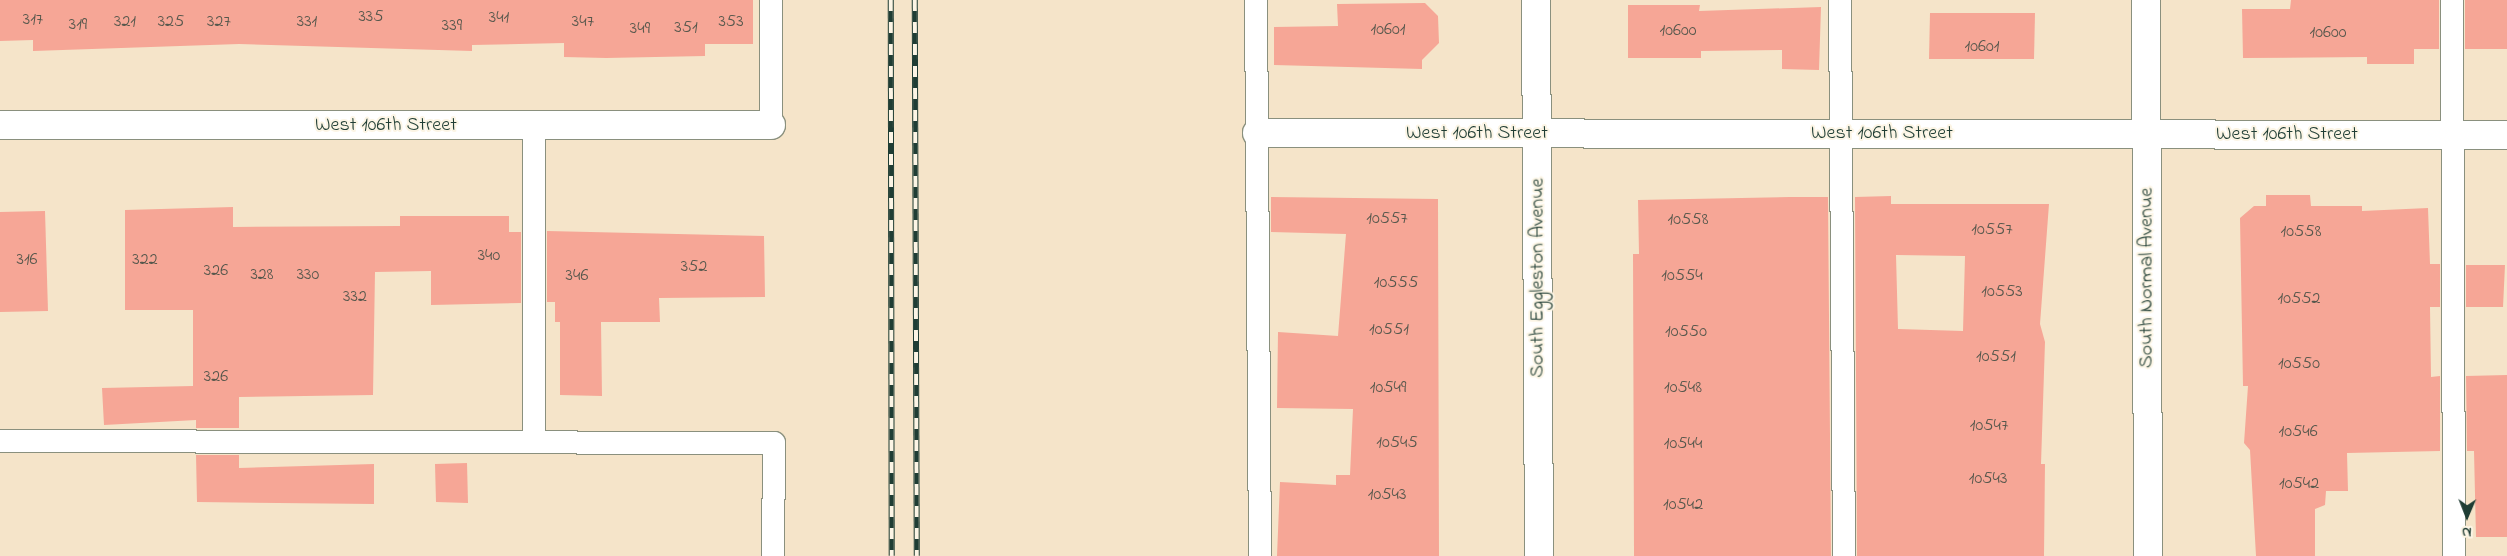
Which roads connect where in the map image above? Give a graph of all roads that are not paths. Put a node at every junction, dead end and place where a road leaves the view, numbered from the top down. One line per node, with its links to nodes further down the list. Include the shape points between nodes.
1 (771, 0): 9 (lane)
2 (1256, 0): 10 (lane)
3 (1536, 0): 11 (street, South Eggleston Avenue)
4 (1840, 0): 12 (lane)
5 (2146, 0): 13 (street, South Normal Avenue)
6 (2452, 0): 14 (lane)
7 (0, 125): 8 (street, West 106th Street)
8 (534, 125): 9 (street, West 106th Street); 17 (lane)
9 (772, 125)
10 (1257, 133): 11 (street, West 106th Street); 19 (lane)
11 (1537, 133): 12 (street, West 106th Street); 20 (street, South Eggleston Avenue)
12 (1840, 133): 13 (street, West 106th Street); 21 (lane)
13 (2146, 134): 14 (street, West 106th Street); 22 (street, South Normal Avenue)
14 (2452, 135): 15 (street, West 106th Street); 23 (lane)
15 (2507, 135)
16 (0, 441): 17 (lane)
17 (534, 442): 18 (lane, via 774,443)
18 (773, 556)
19 (1260, 556)
20 (1539, 556)
21 (1844, 556)
22 (2148, 556)
23 (2454, 556)

